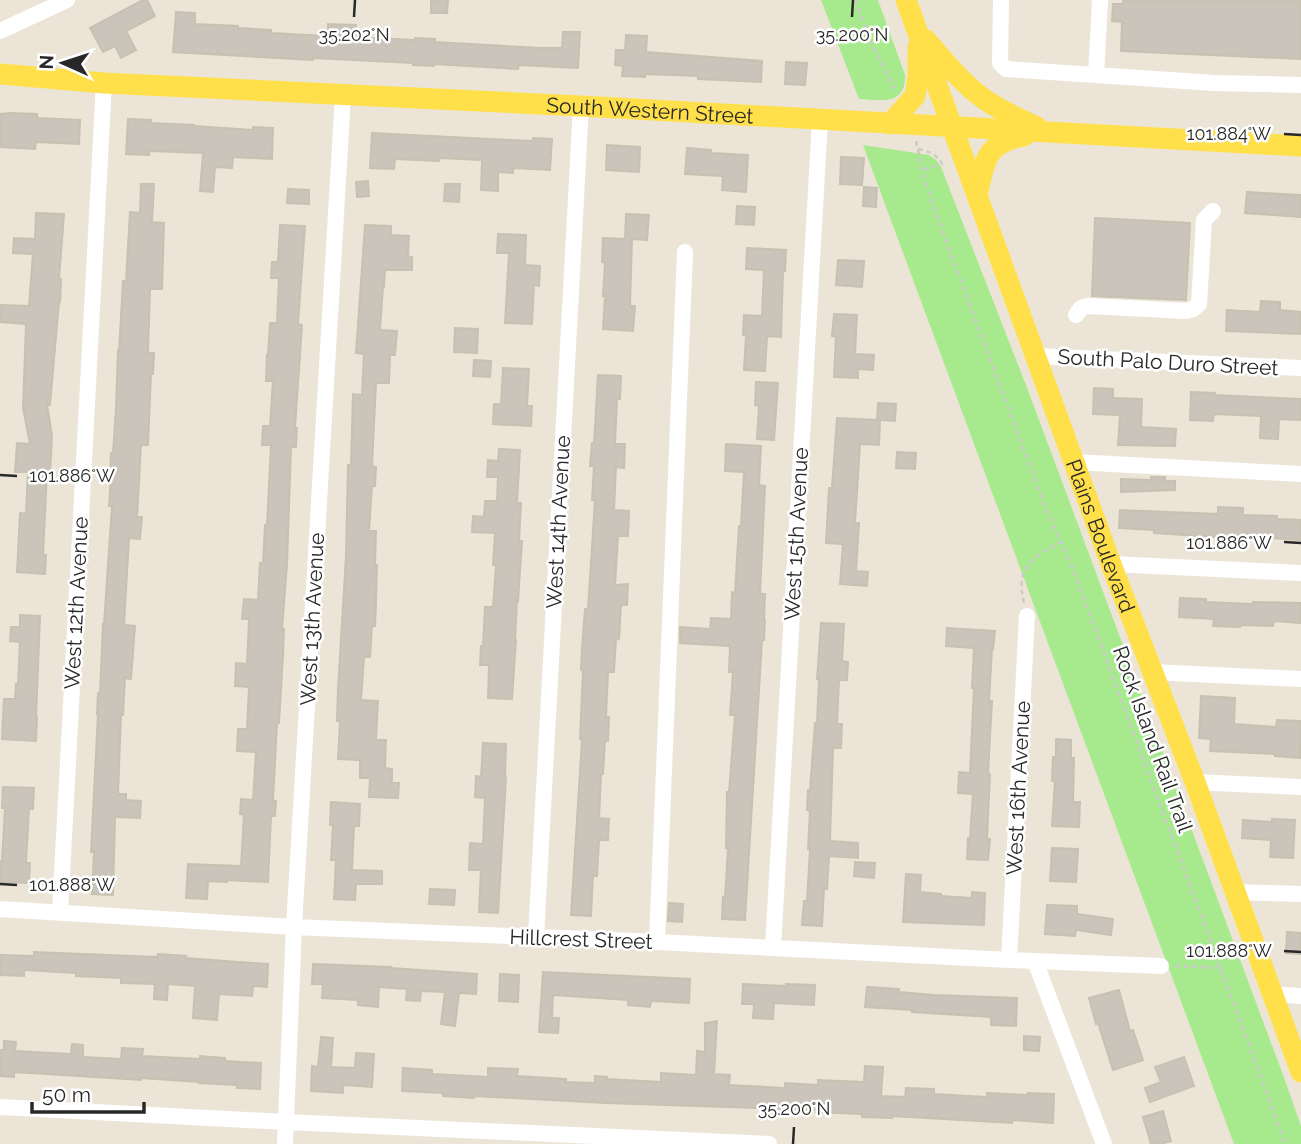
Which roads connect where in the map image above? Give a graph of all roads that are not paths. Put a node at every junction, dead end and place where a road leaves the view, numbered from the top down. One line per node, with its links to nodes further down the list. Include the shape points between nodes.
1 (67, 0): 5 (street)
2 (906, 0): 6 (main road, Plains Boulevard)
3 (1001, 0): 8 (street, via 1000,63 1006,69)
4 (1100, 0): 8 (street)
5 (0, 31)
6 (918, 31): 14 (main road, via 915,96); 15 (main road, Plains Boulevard); 16 (main road, via 982,98)
7 (2, 69): 9 (main road, South Western Street)
8 (1096, 75): 10 (street)
9 (104, 83): 11 (main road, South Western Street); 36 (street, West 12th Avenue)
10 (1301, 85)
11 (343, 94): 12 (main road, South Western Street); 37 (street, West 13th Avenue)
12 (581, 106): 13 (main road, South Western Street); 38 (street, West 14th Avenue)
13 (820, 120): 14 (main road, South Western Street); 40 (street, West 15th Avenue)
14 (890, 124): 15 (main road, South Western Street)
15 (952, 128): 16 (main road, South Western Street); 18 (main road, Plains Boulevard)
16 (1049, 132): 17 (main road, South Western Street); 18 (main road, via 999,145 987,156)
17 (1301, 146)
18 (977, 195): 22 (main road, Plains Boulevard)
19 (1213, 211): 21 (street, via 1204,220 1199,304 1193,309 1088,306)
20 (685, 252): 39 (street)
21 (1076, 315)
22 (1035, 356): 23 (street, South Palo Duro Street); 24 (main road, Plains Boulevard)
23 (1301, 368)
24 (1074, 462): 25 (street); 26 (main road, Plains Boulevard)
25 (1301, 474)
26 (1111, 565): 27 (street); 29 (main road, Plains Boulevard)
27 (1301, 573)
28 (1027, 616): 41 (street, West 16th Avenue)
29 (1152, 672): 30 (street); 31 (main road, Plains Boulevard)
30 (1301, 679)
31 (1195, 782): 32 (street); 33 (main road, Plains Boulevard)
32 (1301, 787)
33 (1234, 892): 34 (street); 44 (main road, Plains Boulevard)
34 (1301, 894)
35 (0, 909): 36 (street, Hillcrest Street)
36 (60, 912): 37 (street, Hillcrest Street)
37 (294, 927): 38 (street, Hillcrest Street); 48 (street, West 13th Avenue)
38 (536, 937): 39 (street, Hillcrest Street)
39 (657, 942): 40 (street, Hillcrest Street)
40 (773, 948): 41 (street, Hillcrest Street)
41 (1009, 960): 42 (street, Hillcrest Street)
42 (1035, 961): 43 (street, Hillcrest Street); 51 (street)
43 (1161, 965)
44 (1272, 994): 45 (street); 46 (main road, Plains Boulevard)
45 (1301, 996)
46 (1301, 1072)
47 (0, 1107): 48 (street)
48 (286, 1122): 49 (street, West 13th Avenue); 50 (street)
49 (285, 1144)
50 (769, 1144)
51 (1104, 1144)

